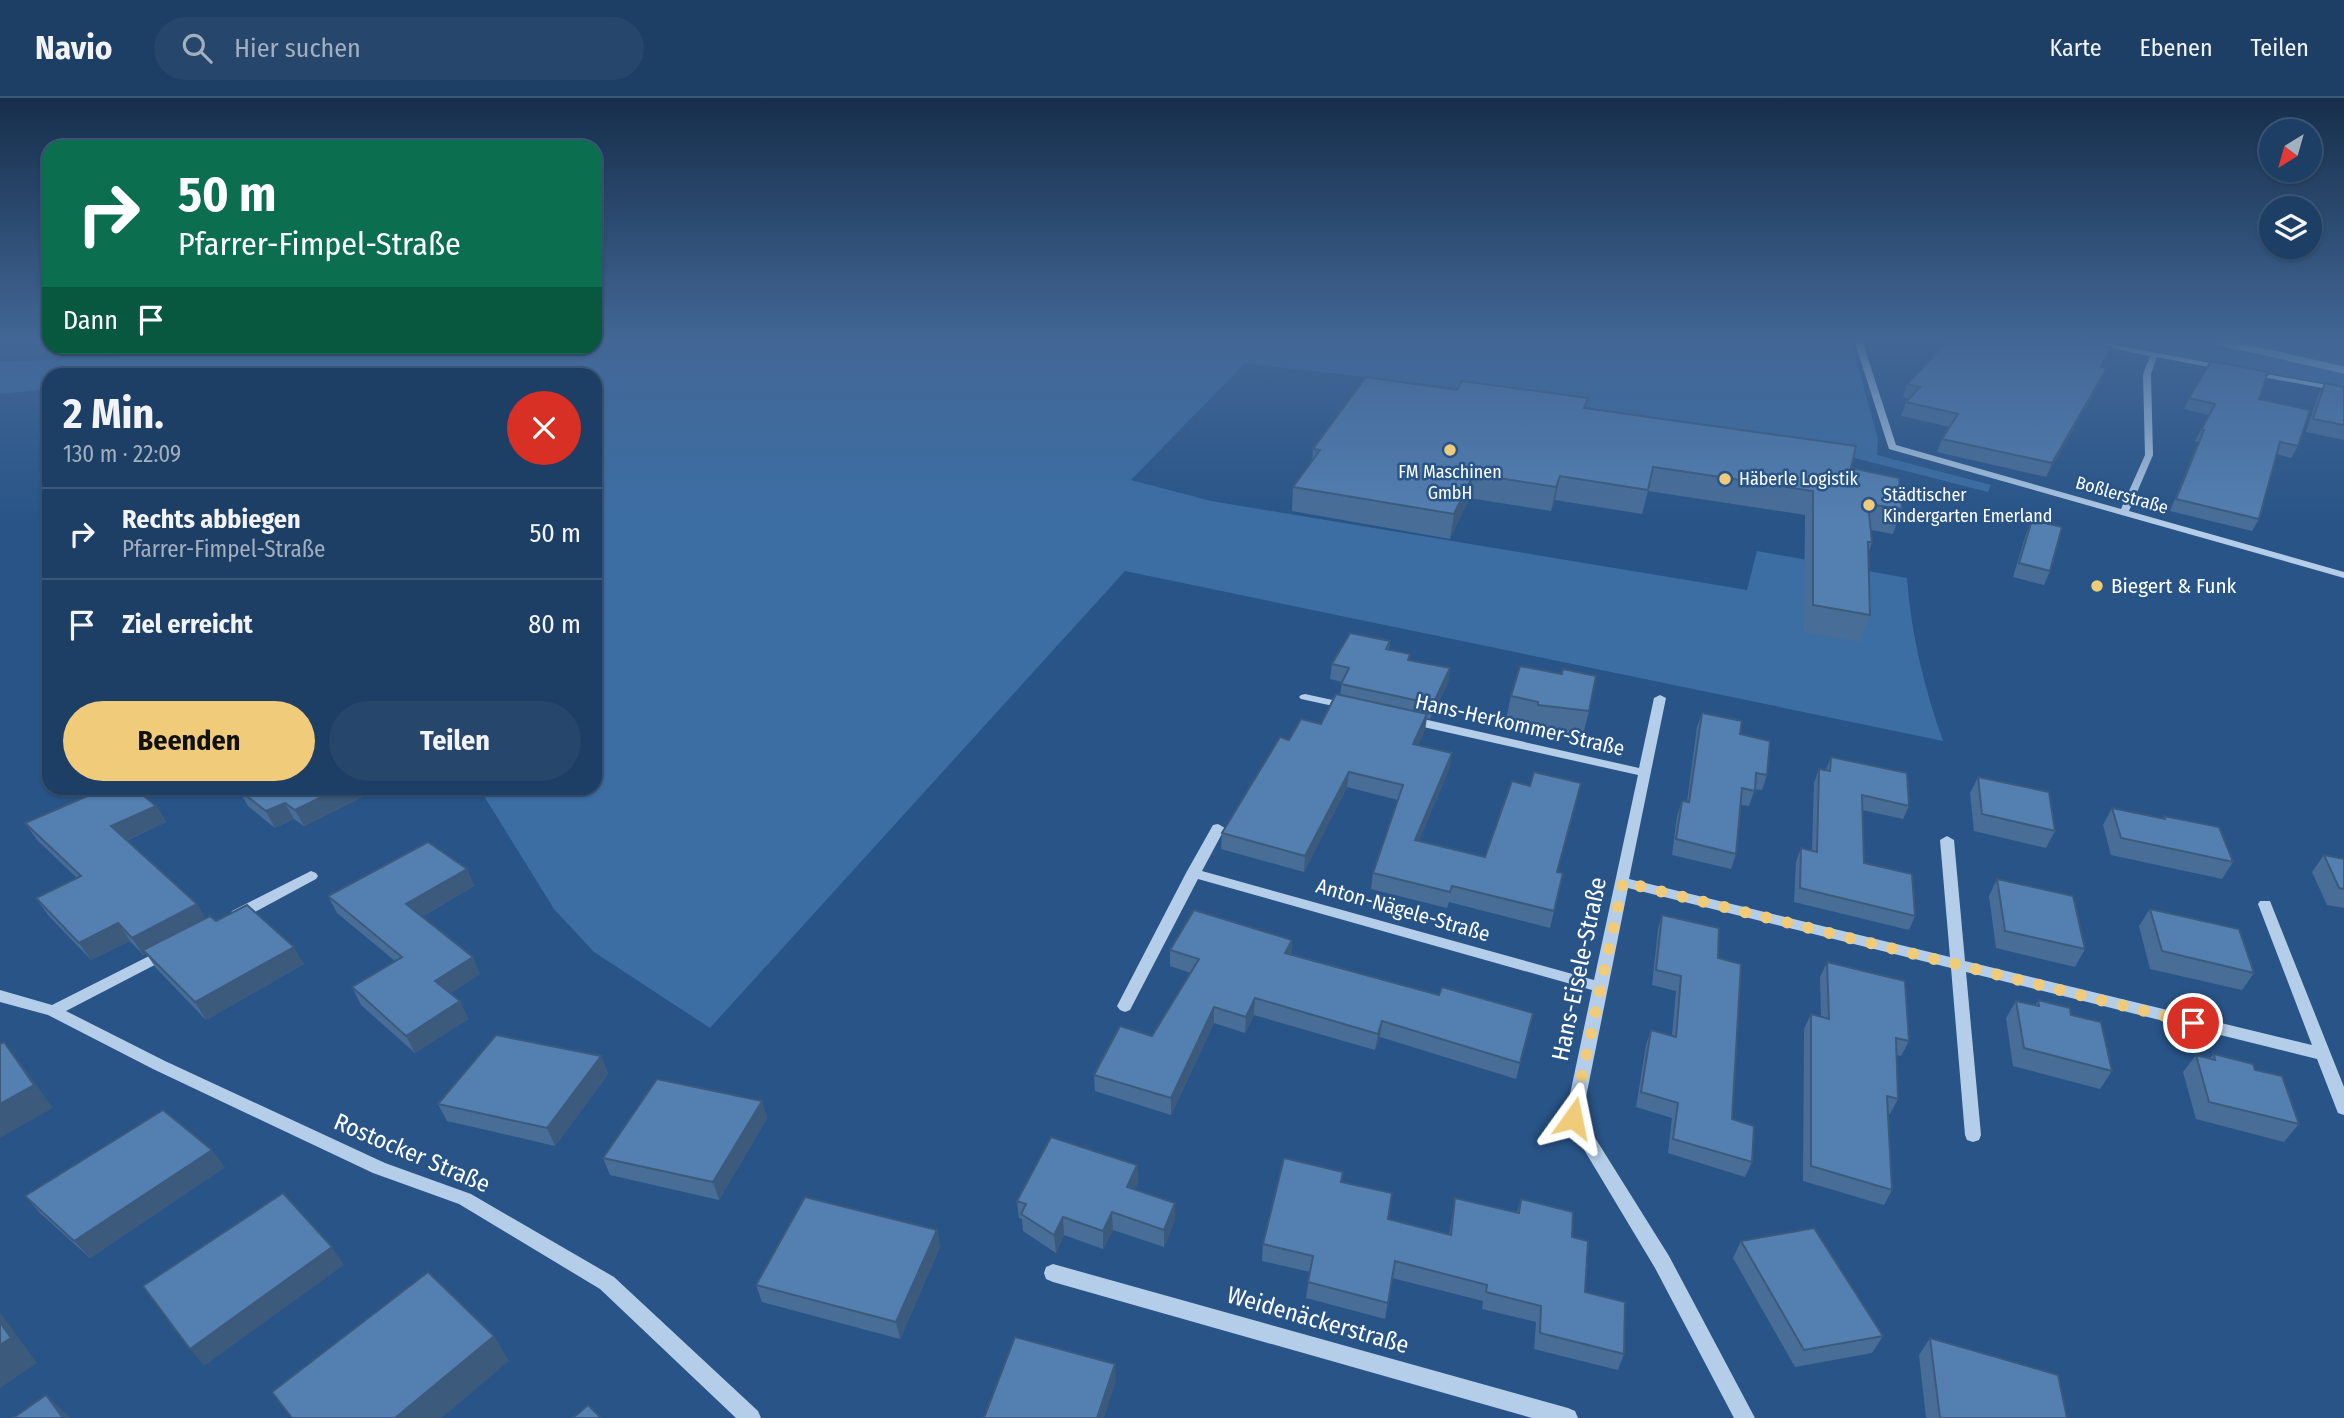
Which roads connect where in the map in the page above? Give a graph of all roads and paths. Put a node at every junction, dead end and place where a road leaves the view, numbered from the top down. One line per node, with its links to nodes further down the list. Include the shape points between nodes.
1 (1878, 402): 3 (street, Boßlerstraße, via 1892,447)
2 (2148, 402): 3 (street, via 2149,455)
3 (2124, 512): 4 (street, Boßlerstraße)
4 (2344, 575)
5 (1305, 697): 7 (street)
6 (1660, 698): 9 (street, Hans-Eisele-Straße)
7 (1359, 709)
8 (1400, 718): 9 (street, Hans-Herkommer-Straße)
9 (1645, 773): 14 (street, Hans-Eisele-Straße)
10 (1218, 828): 12 (street)
11 (1947, 840): 18 (street)
12 (1193, 873): 19 (street, Anton-Nägele-Straße); 21 (street)
13 (311, 876): 16 (street)
14 (1623, 882): 18 (street); 19 (street, Hans-Eisele-Straße)
15 (2265, 904): 23 (street)
16 (225, 921)
17 (176, 947): 22 (street)
18 (1959, 966): 23 (street); 25 (street)
19 (1600, 988): 29 (street, Hans-Eisele-Straße, via 1573,1118 1662,1262)
20 (0, 996): 22 (street, Rostocker Straße)
21 (1125, 1006)
22 (53, 1011): 27 (street, Rostocker Straße, via 380,1168 465,1199 607,1283)
23 (2323, 1054): 24 (street)
24 (2344, 1108)
25 (1973, 1135)
26 (1053, 1273): 28 (street, Weidenäckerstraße)
27 (751, 1418)
28 (1568, 1418)
29 (1745, 1418)

